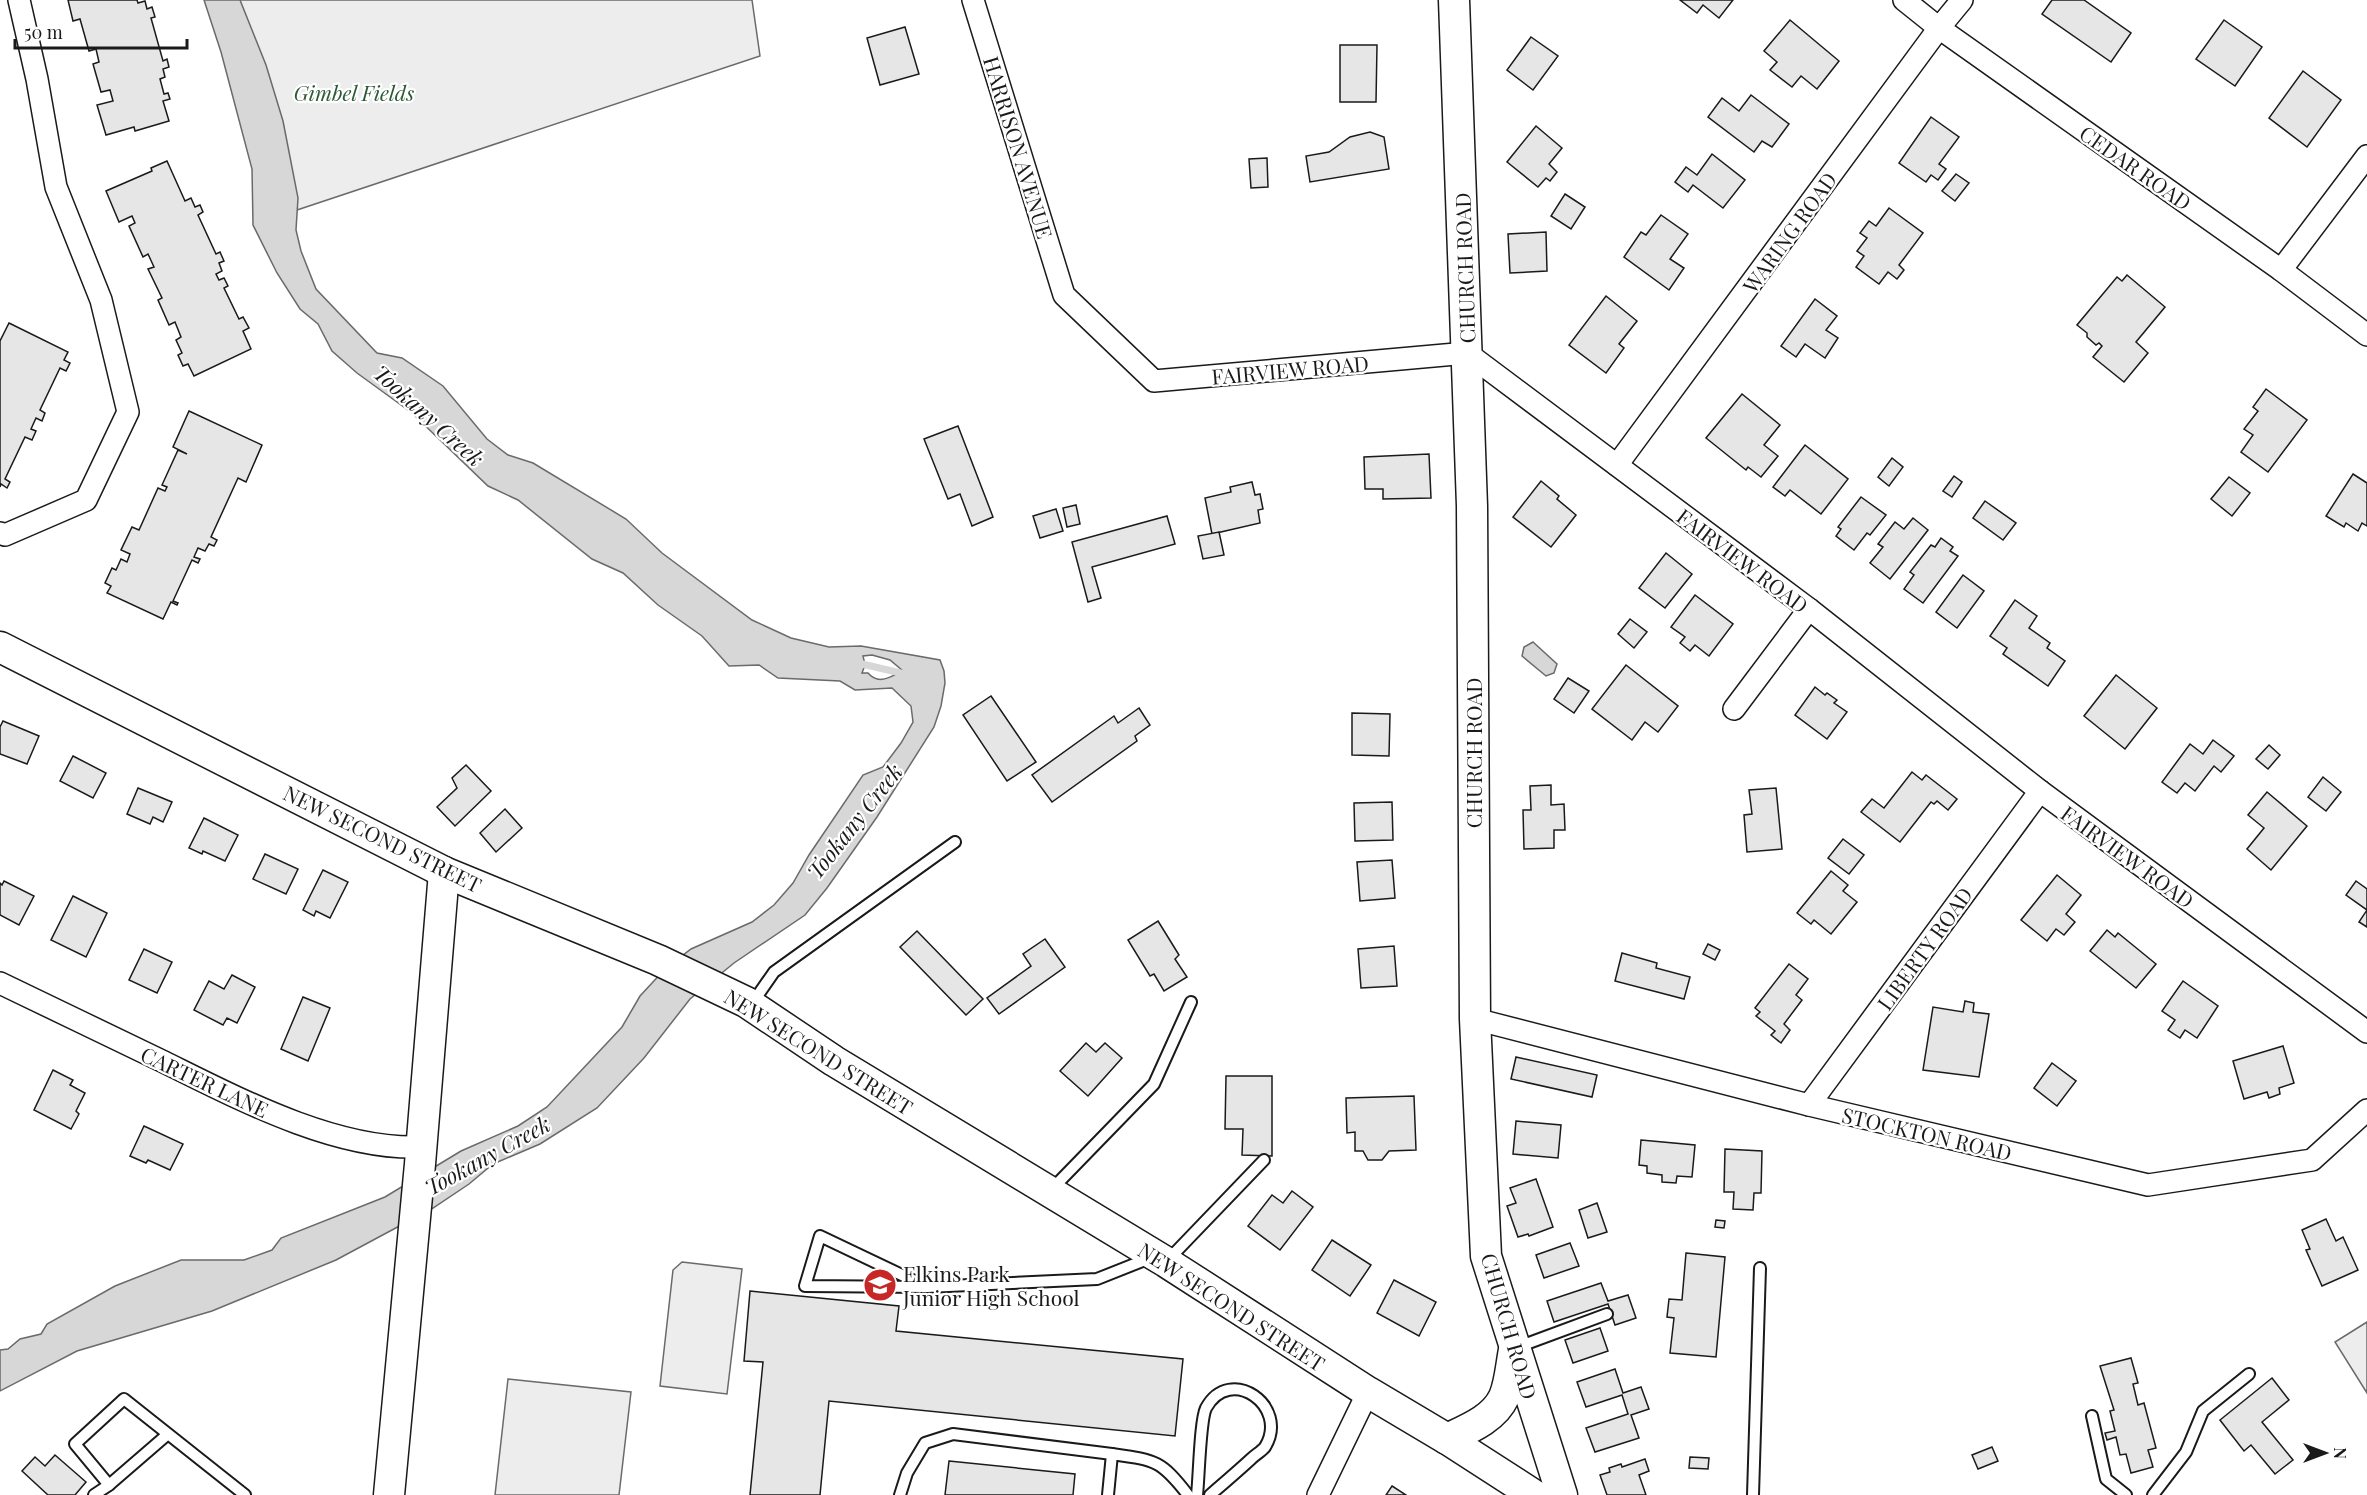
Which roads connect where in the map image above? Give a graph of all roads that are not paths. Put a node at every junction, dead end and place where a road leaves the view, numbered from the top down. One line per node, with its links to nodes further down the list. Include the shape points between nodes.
1 (19, 0): 13 (street, via 56,188 101,300 128,412 86,500 5,535)
2 (973, 0): 9 (street, HARRISON AVENUE)
3 (1454, 0): 11 (street, CHURCH ROAD)
4 (1904, 0): 6 (street, CEDAR ROAD)
5 (1962, 0): 6 (street, WARING ROAD)
6 (1939, 28): 8 (street, CEDAR ROAD); 12 (street, WARING ROAD)
7 (2367, 156): 8 (street)
8 (2281, 270): 10 (street, CEDAR ROAD)
9 (1064, 295): 11 (street, FAIRVIEW ROAD, via 1154,381)
10 (2367, 335)
11 (1467, 354): 12 (street, FAIRVIEW ROAD); 23 (street, CHURCH ROAD, via 1472,506)
12 (1617, 465): 14 (street, FAIRVIEW ROAD)
13 (0, 533)
14 (1809, 609): 16 (street); 17 (street, FAIRVIEW ROAD)
15 (0, 647): 19 (street, NEW SECOND STREET)
16 (1734, 709)
17 (2040, 791): 24 (street, FAIRVIEW ROAD); 25 (street, LIBERTY ROAD)
18 (955, 842): 22 (lane, via 774,972)
19 (444, 872): 22 (street, NEW SECOND STREET, via 658,960); 27 (street)
20 (0, 983): 27 (street, CARTER LANE, via 284,1118)
21 (1191, 1002): 29 (lane, via 1154,1084)
22 (748, 1004): 29 (street, NEW SECOND STREET)
23 (1475, 1018): 25 (street, STOCKTON ROAD); 34 (street, CHURCH ROAD, via 1486,1256)
24 (2367, 1032)
25 (1809, 1105): 26 (street, STOCKTON ROAD, via 2148,1185 2312,1160)
26 (2367, 1110)
27 (420, 1156): 44 (street)
28 (1264, 1160): 30 (lane)
29 (1050, 1192): 30 (street, NEW SECOND STREET)
30 (1161, 1259): 32 (lane, via 1097,1279); 36 (street, NEW SECOND STREET)
31 (1760, 1268): 53 (lane)
32 (927, 1287): 32 (lane, via 820,1236 805,1286 860,1286)
33 (1607, 1314): 34 (lane)
34 (1515, 1348): 39 (street, via 1504,1396 1494,1412); 52 (street, CHURCH ROAD)
35 (2249, 1374): 55 (lane, via 2203,1411 2186,1452)
36 (1368, 1392): 39 (street, NEW SECOND STREET); 50 (street)
37 (2092, 1416): 54 (lane, via 2106,1479)
38 (168, 1434): 41 (lane); 41 (lane, via 124,1399 75,1444); 43 (lane)
39 (1448, 1440): 51 (street, NEW SECOND STREET)
40 (1112, 1454): 45 (lane, via 953,1434 925,1443 907,1473); 46 (lane); 47 (lane, via 1146,1458 1168,1470)
41 (109, 1485): 42 (lane)
42 (94, 1495)
43 (245, 1495)
44 (388, 1495)
45 (900, 1495)
46 (1108, 1495)
47 (1188, 1495)
48 (1197, 1495): 49 (lane, via 1204,1411 1213,1397 1245,1390 1260,1398 1269,1414 1265,1447)
49 (1210, 1495)
50 (1318, 1495)
51 (1534, 1495)
52 (1562, 1495)
53 (1753, 1495)
54 (2126, 1495)
55 (2153, 1495)

